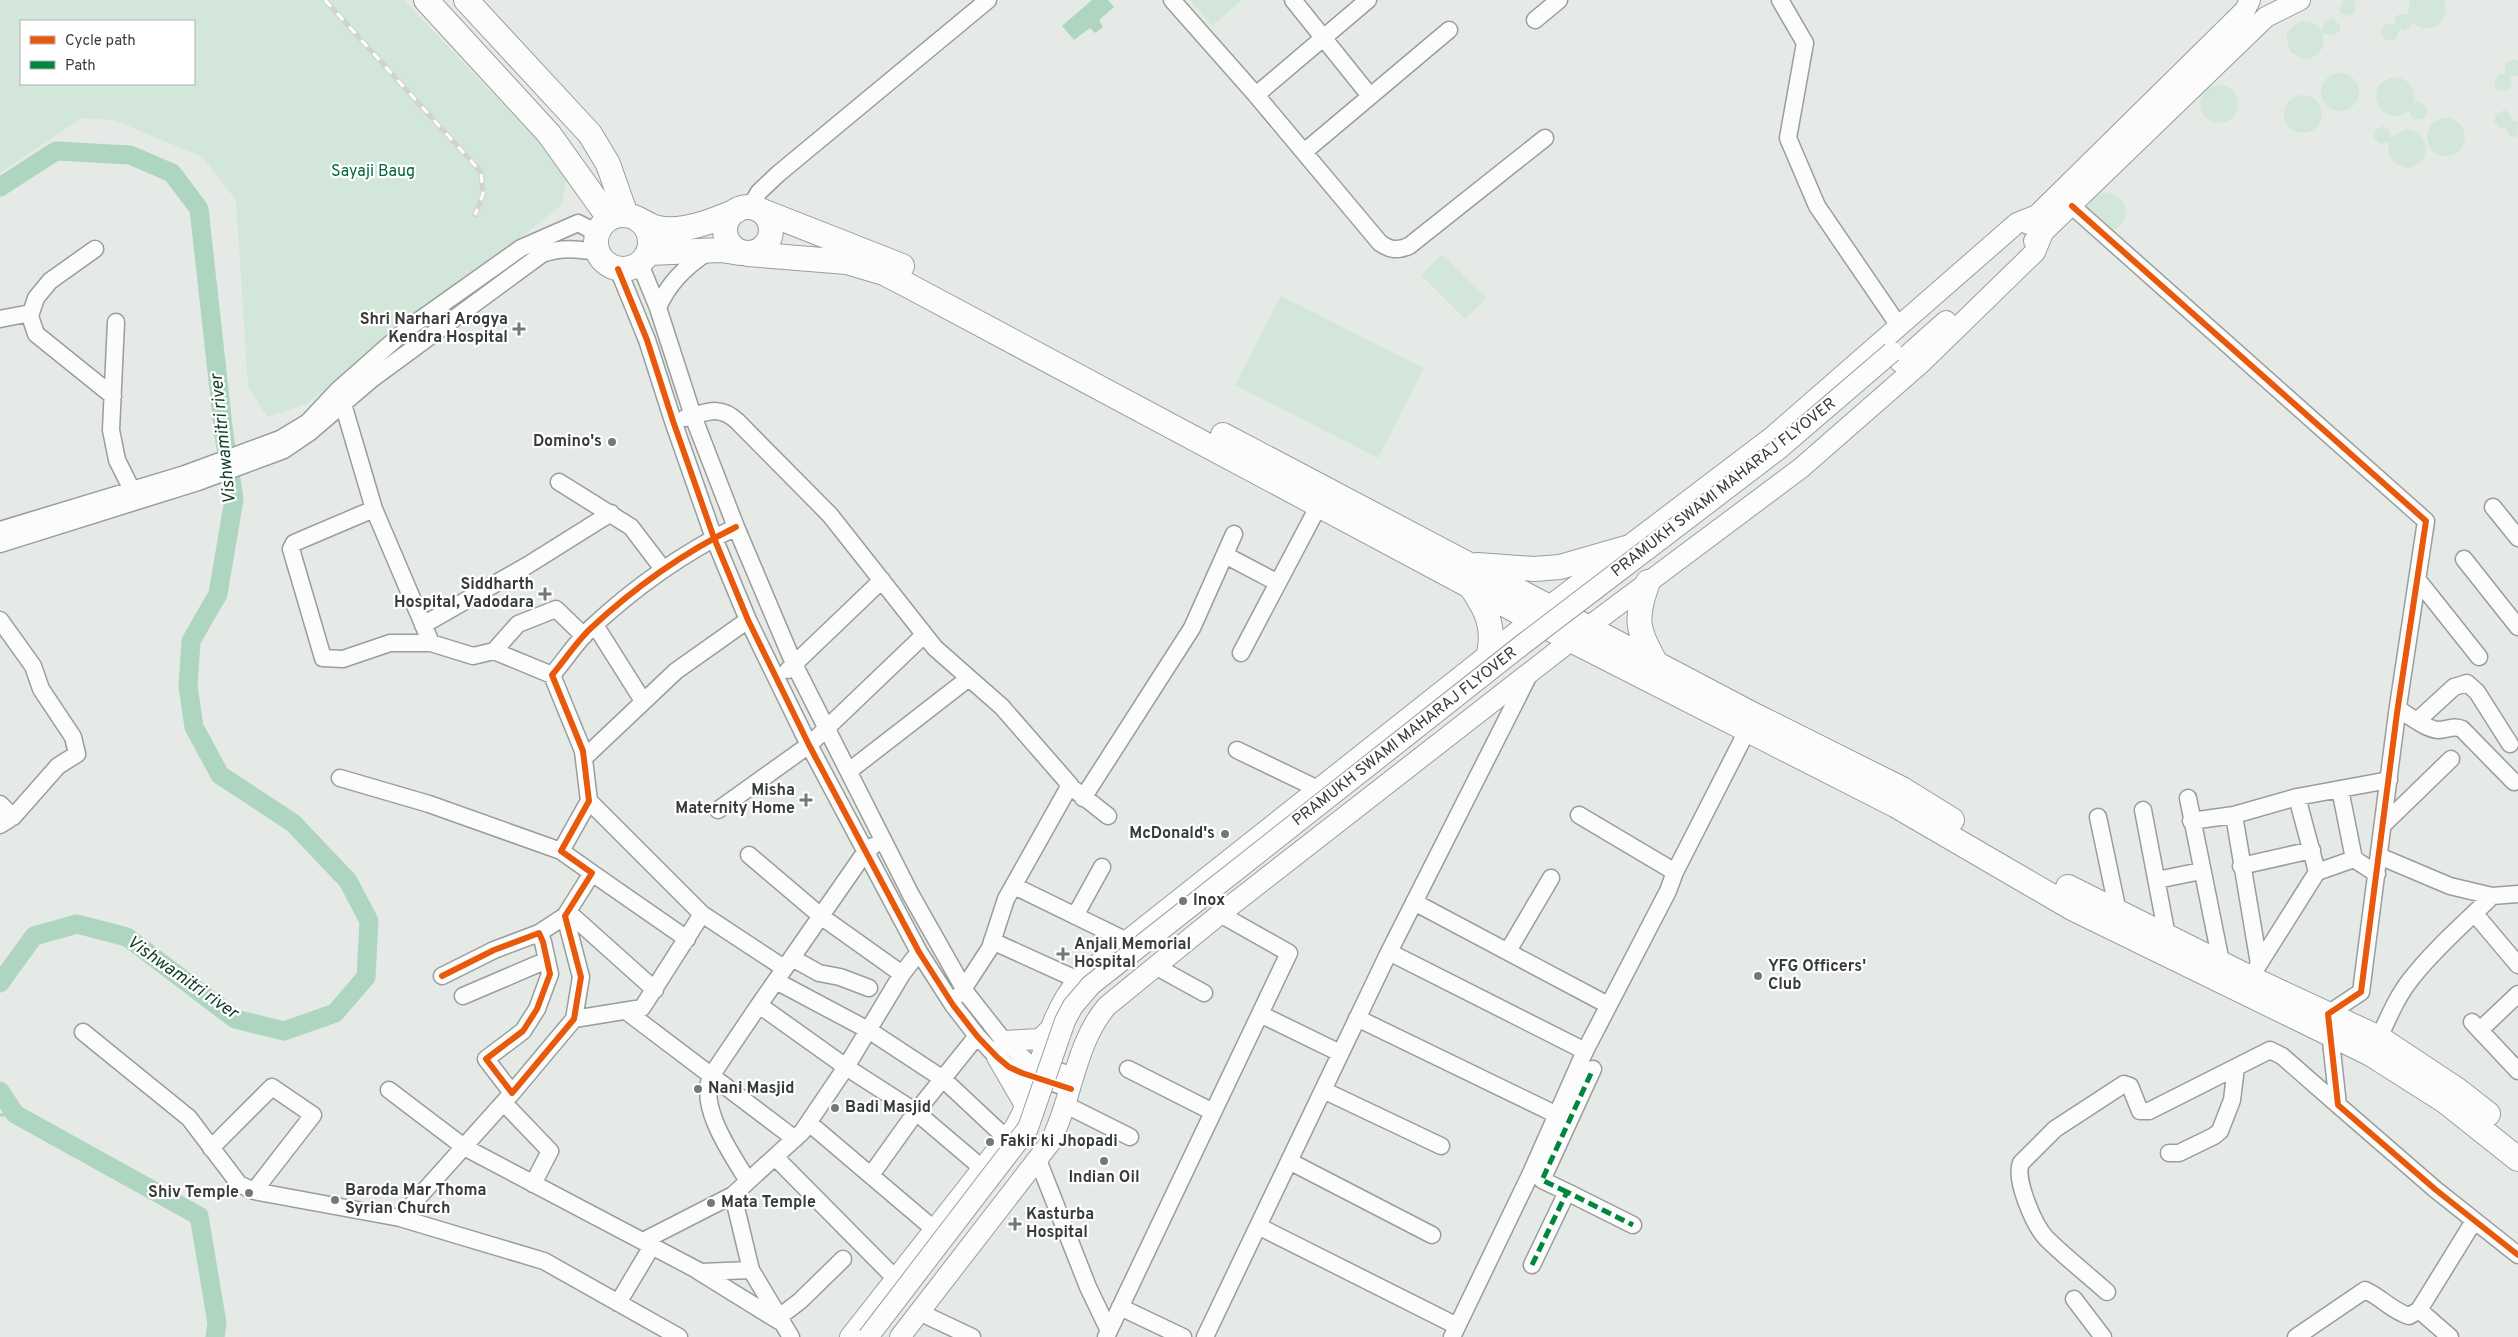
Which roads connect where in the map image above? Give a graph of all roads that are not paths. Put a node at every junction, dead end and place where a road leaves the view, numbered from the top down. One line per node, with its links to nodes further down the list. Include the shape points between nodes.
1 (426, 0): 22 (highway, via 549,134)
2 (466, 0): 22 (highway, via 590,134 608,164)
3 (988, 0): 20 (street, via 778,174)
4 (1172, 0): 15 (street)
5 (1293, 0): 14 (street)
6 (1368, 0): 14 (street)
7 (1559, 0): 12 (street)
8 (1780, 0): 32 (street, via 1805,43 1788,138 1817,206)
9 (2282, 0): 11 (main road)
10 (2300, 0): 11 (main road)
11 (2254, 7): 19 (main road, via 2192,86); 21 (main road)
12 (1535, 20)
13 (1449, 30): 16 (street)
14 (1323, 38): 15 (street); 16 (street)
15 (1256, 95): 18 (street)
16 (1370, 96): 18 (street)
17 (1545, 138): 18 (street, via 1409,246 1395,250 1380,243)
18 (1304, 152)
19 (2072, 206): 21 (main road); 56 (street, via 2426,521)
20 (747, 209): 22 (highway, via 674,229); 25 (highway, via 726,222 725,236 733,249); 25 (highway, via 768,219 770,234 763,248); 55 (highway, via 890,259)
21 (2040, 224): 26 (main road, PRAMUKH SWAMI MAHARAJ FLYOVER); 32 (main road, via 2017,223); 58 (main road, via 2035,252 1912,371 1801,468)
22 (613, 227): 27 (highway, via 602,260); 27 (highway, via 647,228 650,245); 34 (street, via 572,248 558,248 542,254 372,378); 37 (street, via 578,223 521,248 408,329)
23 (95, 249): 29 (street, via 50,281 36,298)
24 (708, 252): 25 (highway); 27 (highway); 28 (street, via 680,273)
25 (744, 253): 41 (highway, via 847,262 884,273)
26 (2009, 253): 238 (main road, PRAMUKH SWAMI MAHARAJ FLYOVER, bridge, via 1779,449 1514,651 1091,985 1065,1021 1028,1128); 239 (main road, PRAMUKH SWAMI MAHARAJ FLYOVER, via 1787,460 1528,656 1100,994 1078,1025 1041,1132)
27 (635, 262): 28 (street); 36 (street, via 648,340)
28 (658, 308): 35 (street)
29 (31, 313): 30 (street); 33 (street, via 36,334)
30 (0, 319)
31 (116, 322): 33 (street)
32 (1899, 326): 51 (main road, via 1772,436)
33 (113, 396): 40 (street, via 113,447)
34 (343, 404): 37 (street, via 309,433); 43 (street)
35 (694, 416): 36 (street); 45 (street); 57 (street, via 718,410 729,414 830,515)
36 (673, 421): 48 (street)
37 (282, 444): 38 (street)
38 (192, 478): 40 (street); 50 (street)
39 (559, 482): 44 (street)
40 (132, 490): 46 (street)
41 (1320, 505): 55 (highway); 59 (street)
42 (2493, 507): 49 (street)
43 (374, 509): 63 (street); 68 (street, via 294,543 291,549 314,623 320,655 343,659 390,643)
44 (611, 513): 54 (street, via 631,527); 63 (street)
45 (736, 527): 48 (street); 73 (street)
46 (0, 530)
47 (1234, 534): 52 (street)
48 (714, 538): 54 (street); 62 (street)
49 (2518, 538)
50 (0, 544)
51 (1626, 548): 55 (highway, via 1560,567); 60 (main road)
52 (1225, 555): 59 (street); 97 (street, via 1192,628)
53 (2464, 559): 64 (street)
54 (663, 569): 65 (street)
55 (1469, 576): 60 (highway); 71 (highway, via 1490,619)
56 (2417, 579): 72 (street); 80 (street)
57 (882, 580): 66 (street); 73 (street)
58 (1648, 582): 67 (main road); 74 (highway, via 1638,620 1642,639)
59 (1278, 583): 70 (street)
60 (1540, 613): 67 (highway); 71 (main road)
61 (0, 620): 107 (street, via 32,666 41,689 73,737 76,754 58,766)
62 (748, 620): 78 (street); 79 (street, via 676,671)
63 (423, 625): 68 (street)
64 (2518, 627)
65 (590, 630): 69 (street, via 556,608 518,624); 76 (street); 79 (street)
66 (924, 634): 77 (street); 83 (street)
67 (1579, 634): 74 (highway); 75 (main road); 82 (highway)
68 (431, 644): 69 (street, via 473,656)
69 (494, 651): 76 (street)
70 (1241, 653)
71 (1489, 654): 94 (main road)
72 (2479, 657)
73 (794, 664): 78 (street); 83 (street)
74 (1657, 664): 82 (highway)
75 (1531, 671): 129 (street); 133 (main road)
76 (552, 675): 87 (street)
77 (969, 678): 89 (street); 93 (street, via 1002,707)
78 (778, 680): 85 (street)
79 (643, 701): 87 (street)
80 (2398, 709): 81 (street); 91 (street)
81 (2418, 720): 84 (street, via 2454,687 2467,683 2477,692); 92 (street, via 2438,730 2462,728)
82 (1751, 723): 121 (street); 130 (highway, via 1902,789 2005,852); 141 (highway, via 2072,908)
83 (826, 729): 85 (street); 89 (street)
84 (2510, 744)
85 (809, 745): 101 (street); 113 (street)
86 (1237, 750): 94 (street)
87 (584, 758): 99 (street)
88 (2451, 759): 109 (street)
89 (849, 771): 110 (street)
90 (340, 778): 112 (street, via 429,804)
91 (2389, 780): 95 (street); 109 (street)
92 (2514, 782)
93 (1070, 785): 97 (street); 126 (street)
94 (1318, 789): 140 (main road)
95 (2340, 789): 96 (street); 116 (street)
96 (2297, 797): 104 (street); 111 (street)
97 (1083, 798): 105 (street)
98 (2188, 798): 108 (street)
99 (589, 801): 112 (street); 132 (street)
100 (0, 804): 107 (street)
101 (718, 810)
102 (2143, 810): 125 (street)
103 (1579, 815): 121 (street)
104 (2234, 815): 108 (street); 117 (street)
105 (1108, 816)
106 (2098, 817): 130 (street)
107 (7, 821)
108 (2191, 821): 119 (street)
109 (2383, 825): 115 (street)
110 (883, 839): 113 (street); 155 (street)
111 (2312, 850): 117 (street); 122 (street)
112 (561, 851): 120 (street)
113 (866, 851): 136 (street); 143 (street)
114 (749, 855): 136 (street)
115 (2379, 856): 123 (street); 128 (street, via 2450,886)
116 (2354, 859): 122 (street); 123 (street)
117 (2241, 866): 150 (street)
118 (1102, 867): 135 (street)
119 (2201, 871): 125 (street); 146 (street)
120 (592, 872): 131 (street); 138 (street)
121 (1675, 872): 161 (street)
122 (2317, 872): 150 (street)
123 (2377, 874): 167 (street, via 2361,992)
124 (1551, 878): 142 (street)
125 (2157, 880): 141 (street)
126 (1014, 886): 135 (street); 139 (street, via 1006,899)
127 (2518, 894): 128 (street)
128 (2492, 896): 134 (street)
129 (1414, 902): 142 (street); 144 (street)
130 (2118, 912): 141 (highway)
131 (566, 914): 137 (street); 156 (street); 166 (street, via 581,977)
132 (702, 914): 138 (street); 149 (street)
133 (1220, 914): 148 (main road); 164 (street, via 1289,953)
134 (2475, 914): 147 (street); 172 (street, via 2410,980)
135 (1075, 916): 140 (street)
136 (822, 917): 149 (street); 151 (street)
137 (539, 933): 145 (street); 152 (street, via 494,950)
138 (687, 939): 156 (street)
139 (992, 941): 153 (street); 155 (street)
140 (1127, 941): 153 (main road)
141 (2163, 944): 146 (highway); 167 (highway)
142 (1508, 951): 161 (street)
143 (919, 952): 151 (street); 162 (street)
144 (1389, 952): 165 (street); 174 (street)
145 (547, 960): 159 (street); 187 (street, via 550,974 523,1031 486,1059)
146 (2221, 962): 150 (highway)
147 (2518, 965)
148 (1155, 966): 157 (street); 185 (main road, via 1097,1018)
149 (784, 969): 154 (street, via 840,977); 160 (street); 169 (street)
150 (2254, 971): 167 (highway)
151 (902, 974): 169 (street)
152 (442, 976)
153 (1078, 980): 168 (main road, via 1057,1010)
154 (870, 988)
155 (964, 988): 162 (street); 173 (street)
156 (655, 990): 163 (street, via 642,1008)
157 (1204, 993)
158 (2518, 994): 180 (street, via 2476,1026)
159 (463, 996)
160 (759, 1005): 176 (street); 182 (street)
161 (1608, 1005): 174 (street)
162 (953, 1006): 171 (street)
163 (626, 1011): 166 (street); 182 (street)
164 (1260, 1014): 175 (street); 191 (street)
165 (1357, 1018): 175 (street); 192 (street)
166 (574, 1019): 187 (street)
167 (2328, 1024): 172 (highway); 188 (street)
168 (1052, 1028): 173 (main road, via 1040,1039); 181 (main road)
169 (870, 1031): 176 (street); 183 (street)
170 (83, 1032): 200 (street, via 190,1118)
171 (977, 1036): 173 (street); 183 (street)
172 (2375, 1046): 196 (highway, via 2456,1089); 203 (highway)
173 (1000, 1049): 181 (street, via 1009,1067); 189 (main road)
174 (1584, 1051): 192 (street)
175 (1340, 1054): 186 (street)
176 (846, 1067): 190 (street); 193 (street)
177 (2236, 1067): 188 (street, via 2264,1052 2276,1052); 201 (street, via 2232,1100 2220,1131 2179,1153); 226 (street, via 2144,1112 2138,1107 2130,1086 2124,1084 2055,1129 2021,1163 2019,1183 2043,1234)
178 (1128, 1069): 191 (street)
179 (1593, 1069): 211 (street, via 1542,1180)
180 (2518, 1071)
181 (1038, 1072): 185 (street); 189 (main road)
182 (712, 1076): 197 (street); 208 (street, via 707,1086 717,1131)
183 (943, 1079): 190 (street); 195 (street)
184 (389, 1090): 199 (street)
185 (1071, 1090): 194 (street); 204 (main road, via 1050,1143)
186 (1323, 1090): 198 (street); 205 (street)
187 (508, 1098): 199 (street); 209 (street, via 550,1151)
188 (2338, 1105): 214 (street)
189 (1026, 1107): 195 (main road)
190 (916, 1112): 206 (street); 207 (street)
191 (1213, 1112): 229 (street)
192 (1555, 1114): 233 (street, via 1531,1173)
193 (809, 1123): 197 (street); 207 (street)
194 (1130, 1137)
195 (1006, 1138): 206 (main road)
196 (2518, 1138)
197 (795, 1139): 202 (street)
198 (1442, 1146)
199 (464, 1147): 209 (street); 213 (street)
200 (211, 1148): 210 (street, via 239,1184); 210 (street, via 272,1087 313,1115)
201 (2169, 1154)
202 (775, 1157): 208 (street); 225 (street)
203 (2518, 1159)
204 (1038, 1160): 231 (main road); 234 (street)
205 (1289, 1162): 215 (street); 218 (street)
206 (982, 1168): 217 (main road)
207 (871, 1175): 217 (street)
208 (748, 1182): 212 (street)
209 (533, 1184): 219 (street)
210 (254, 1192): 213 (street)
211 (1567, 1192): 216 (street); 222 (street)
212 (732, 1195): 219 (street); 224 (street)
213 (400, 1218): 228 (street, via 544,1261)
214 (2474, 1221): 220 (street); 230 (street)
215 (1258, 1226): 233 (street); 235 (street)
216 (1633, 1226)
217 (936, 1230): 225 (main road)
218 (1432, 1235)
219 (648, 1243): 223 (street); 228 (street)
220 (2518, 1255)
221 (843, 1259): 232 (street, via 800,1301)
222 (1532, 1265)
223 (697, 1270): 224 (street); 232 (street)
224 (751, 1270): 232 (street)
225 (896, 1279): 237 (main road)
226 (2107, 1292)
227 (2074, 1299): 243 (street)
228 (618, 1303): 236 (street)
229 (1120, 1308): 234 (street); 242 (street)
230 (2419, 1310): 244 (street, via 2408,1316 2402,1314 2365,1290); 245 (street)
231 (920, 1312): 240 (main road); 241 (street)
232 (785, 1326)
233 (1454, 1332)
234 (1107, 1334)
235 (1211, 1335)
236 (679, 1337)
237 (850, 1337)
238 (868, 1337)
239 (882, 1337)
240 (900, 1337)
241 (972, 1337)
242 (1183, 1337)
243 (2103, 1337)
244 (2296, 1337)
245 (2450, 1337)

